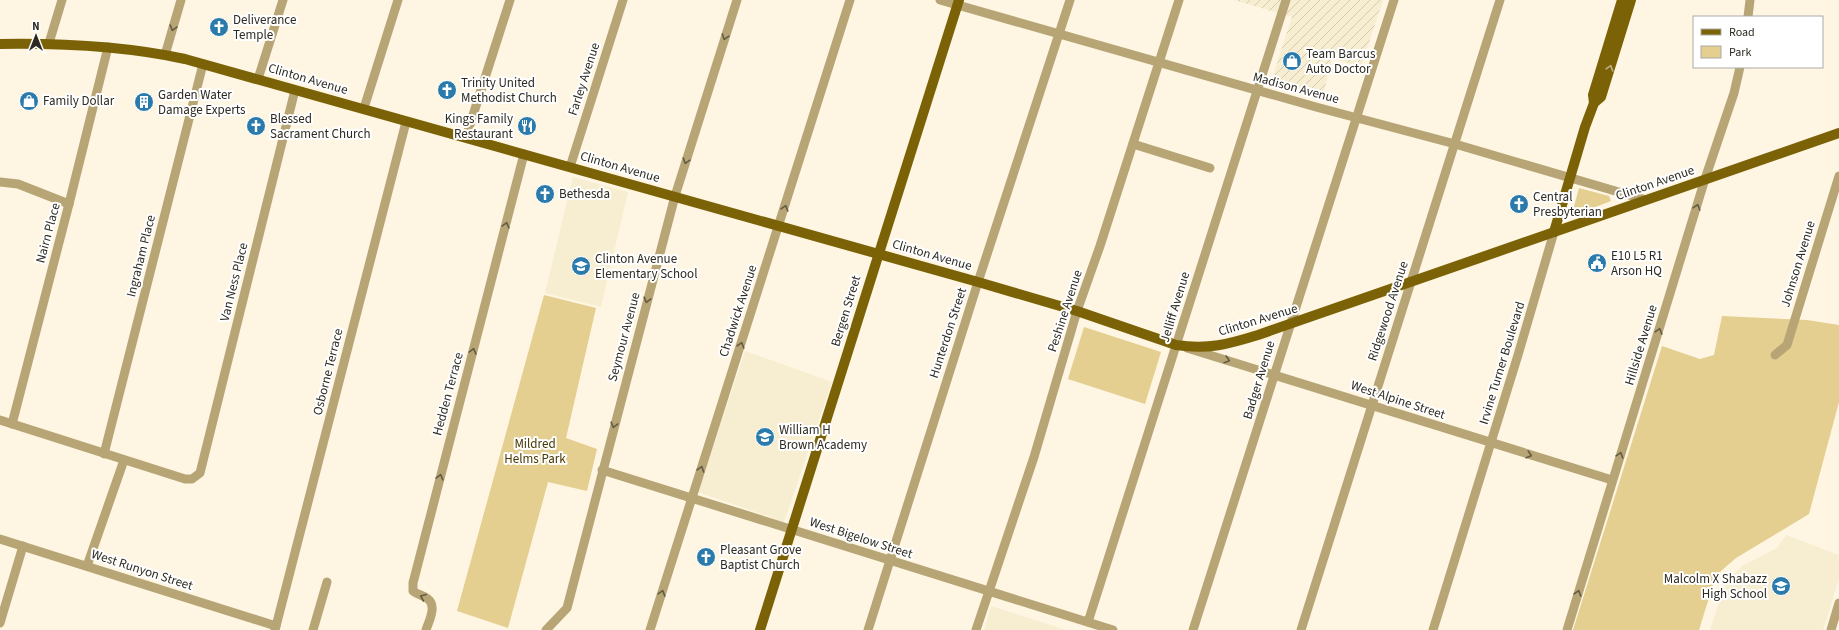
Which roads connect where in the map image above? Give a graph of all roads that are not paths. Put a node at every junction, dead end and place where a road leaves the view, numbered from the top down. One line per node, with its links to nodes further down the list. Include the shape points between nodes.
1 (62, 0): 21 (street)
2 (182, 0): 24 (street, one-way to 24)
3 (283, 0): 28 (street)
4 (398, 0): 32 (street)
5 (510, 0): 36 (street)
6 (624, 0): 40 (street, Farley Avenue)
7 (737, 0): 46 (street, Seymour Avenue, one-way to 46)
8 (850, 0): 49 (street, Chadwick Avenue, one-way to 8)
9 (940, 0): 18 (street, Madison Avenue)
10 (1070, 0): 20 (street, Hunterdon Street)
11 (1179, 0): 25 (street, Peshine Avenue)
12 (1286, 0): 30 (street, Jelliff Avenue)
13 (1394, 0): 33 (street, Badger Avenue)
14 (1500, 0): 38 (street, Ridgewood Avenue)
15 (1622, 0): 31 (main road, Irvine Turner Boulevard, via 1593,95)
16 (1631, 0): 31 (main road, Irvine Turner Boulevard, one-way to 16, via 1601,97)
17 (1750, 0): 19 (street)
18 (958, 2): 20 (street, Madison Avenue); 51 (main road, Bergen Street)
19 (1748, 16)
20 (1059, 35): 25 (street, Madison Avenue); 52 (street, Hunterdon Street)
21 (49, 43): 22 (main road, Clinton Avenue); 23 (main road, Clinton Avenue)
22 (0, 44)
23 (108, 47): 24 (main road, Clinton Avenue); 48 (street, Nairn Place)
24 (165, 55): 26 (main road, Clinton Avenue)
25 (1159, 63): 30 (street, Madison Avenue); 37 (street, Peshine Avenue)
26 (203, 64): 28 (main road, Clinton Avenue); 63 (street, Ingraham Place)
27 (1740, 68): 44 (street, Hillside Avenue)
28 (258, 79): 29 (main road, Clinton Avenue)
29 (295, 90): 32 (main road, Clinton Avenue); 64 (street, Van Ness Place, via 200,473 195,478 185,479)
30 (1258, 91): 33 (street, Madison Avenue); 56 (street, Jelliff Avenue)
31 (1594, 103): 43 (main road, Irvine Turner Boulevard)
32 (364, 108): 34 (main road, Clinton Avenue)
33 (1356, 117): 38 (street, Madison Avenue); 55 (street, Badger Avenue)
34 (406, 122): 36 (main road, Clinton Avenue); 78 (street, Osborne Terrace)
35 (1839, 133): 44 (main road, Clinton Avenue)
36 (466, 137): 39 (main road, Clinton Avenue)
37 (1133, 144): 41 (street); 54 (street, Peshine Avenue)
38 (1455, 144): 43 (street, Madison Avenue); 53 (street, Ridgewood Avenue)
39 (524, 154): 40 (main road, Clinton Avenue); 80 (street, Hedden Terrace, one-way to 39, via 433,608 426,598 413,592 413,583)
40 (570, 167): 46 (main road, Clinton Avenue)
41 (1210, 168)
42 (1839, 176): 57 (street, Johnson Avenue, via 1787,345)
43 (1570, 177): 47 (street, Madison Avenue); 50 (main road, Irvine Turner Boulevard)
44 (1706, 179): 47 (main road, Clinton Avenue); 66 (street, Hillside Avenue, one-way to 44)
45 (0, 182): 48 (street, via 18,184)
46 (675, 196): 49 (main road, Clinton Avenue); 65 (street, Seymour Avenue, one-way to 65)
47 (1646, 200): 50 (main road, Clinton Avenue)
48 (69, 204): 61 (street, Nairn Place)
49 (779, 226): 51 (main road, Clinton Avenue); 67 (street, Chadwick Avenue, one-way to 49)
50 (1554, 232): 53 (main road, Clinton Avenue); 62 (street, Irvine Turner Boulevard)
51 (878, 254): 52 (main road, Clinton Avenue); 68 (main road, Bergen Street)
52 (978, 282): 54 (main road, Clinton Avenue); 71 (street, Hunterdon Street)
53 (1411, 282): 55 (main road, Clinton Avenue); 59 (street, Ridgewood Avenue)
54 (1077, 311): 56 (main road, Clinton Avenue); 74 (street, Peshine Avenue, via 1034,457)
55 (1290, 324): 56 (main road, Clinton Avenue, via 1217,346); 58 (street, Badger Avenue)
56 (1176, 345): 58 (street, West Alpine Street, one-way to 58); 76 (street, Jelliff Avenue)
57 (1775, 355)
58 (1274, 375): 59 (street, West Alpine Street); 87 (street, Badger Avenue)
59 (1371, 405): 62 (street, West Alpine Street); 88 (street, Ridgewood Avenue)
60 (0, 420): 61 (street)
61 (12, 424): 63 (street)
62 (1491, 444): 66 (street, West Alpine Street, one-way to 66); 89 (street, Irvine Turner Boulevard)
63 (104, 454): 64 (street)
64 (124, 460): 72 (street)
65 (602, 470): 67 (street, West Bigelow Street); 81 (street, Seymour Avenue, via 567,608)
66 (1612, 480): 90 (street, Hillside Avenue, one-way to 66)
67 (692, 499): 68 (street, West Bigelow Street); 82 (street, Chadwick Avenue, one-way to 67)
68 (791, 530): 71 (street, West Bigelow Street); 83 (main road, Bergen Street)
69 (0, 539): 70 (street, West Runyon Street)
70 (23, 546): 72 (street, West Runyon Street); 77 (street)
71 (890, 561): 74 (street, West Bigelow Street); 84 (street, Hunterdon Street)
72 (87, 566): 78 (street, West Runyon Street)
73 (327, 582): 79 (street)
74 (988, 592): 76 (street, West Bigelow Street); 85 (street, Peshine Avenue)
75 (1839, 603): 91 (street)
76 (1088, 622): 86 (street, West Bigelow Street)
77 (0, 623)
78 (276, 628)
79 (313, 630)
80 (426, 630)
81 (546, 630)
82 (650, 630)
83 (760, 630)
84 (868, 630)
85 (976, 630)
86 (1113, 630)
87 (1193, 630)
88 (1301, 630)
89 (1433, 630)
90 (1567, 630)
91 (1830, 630)

